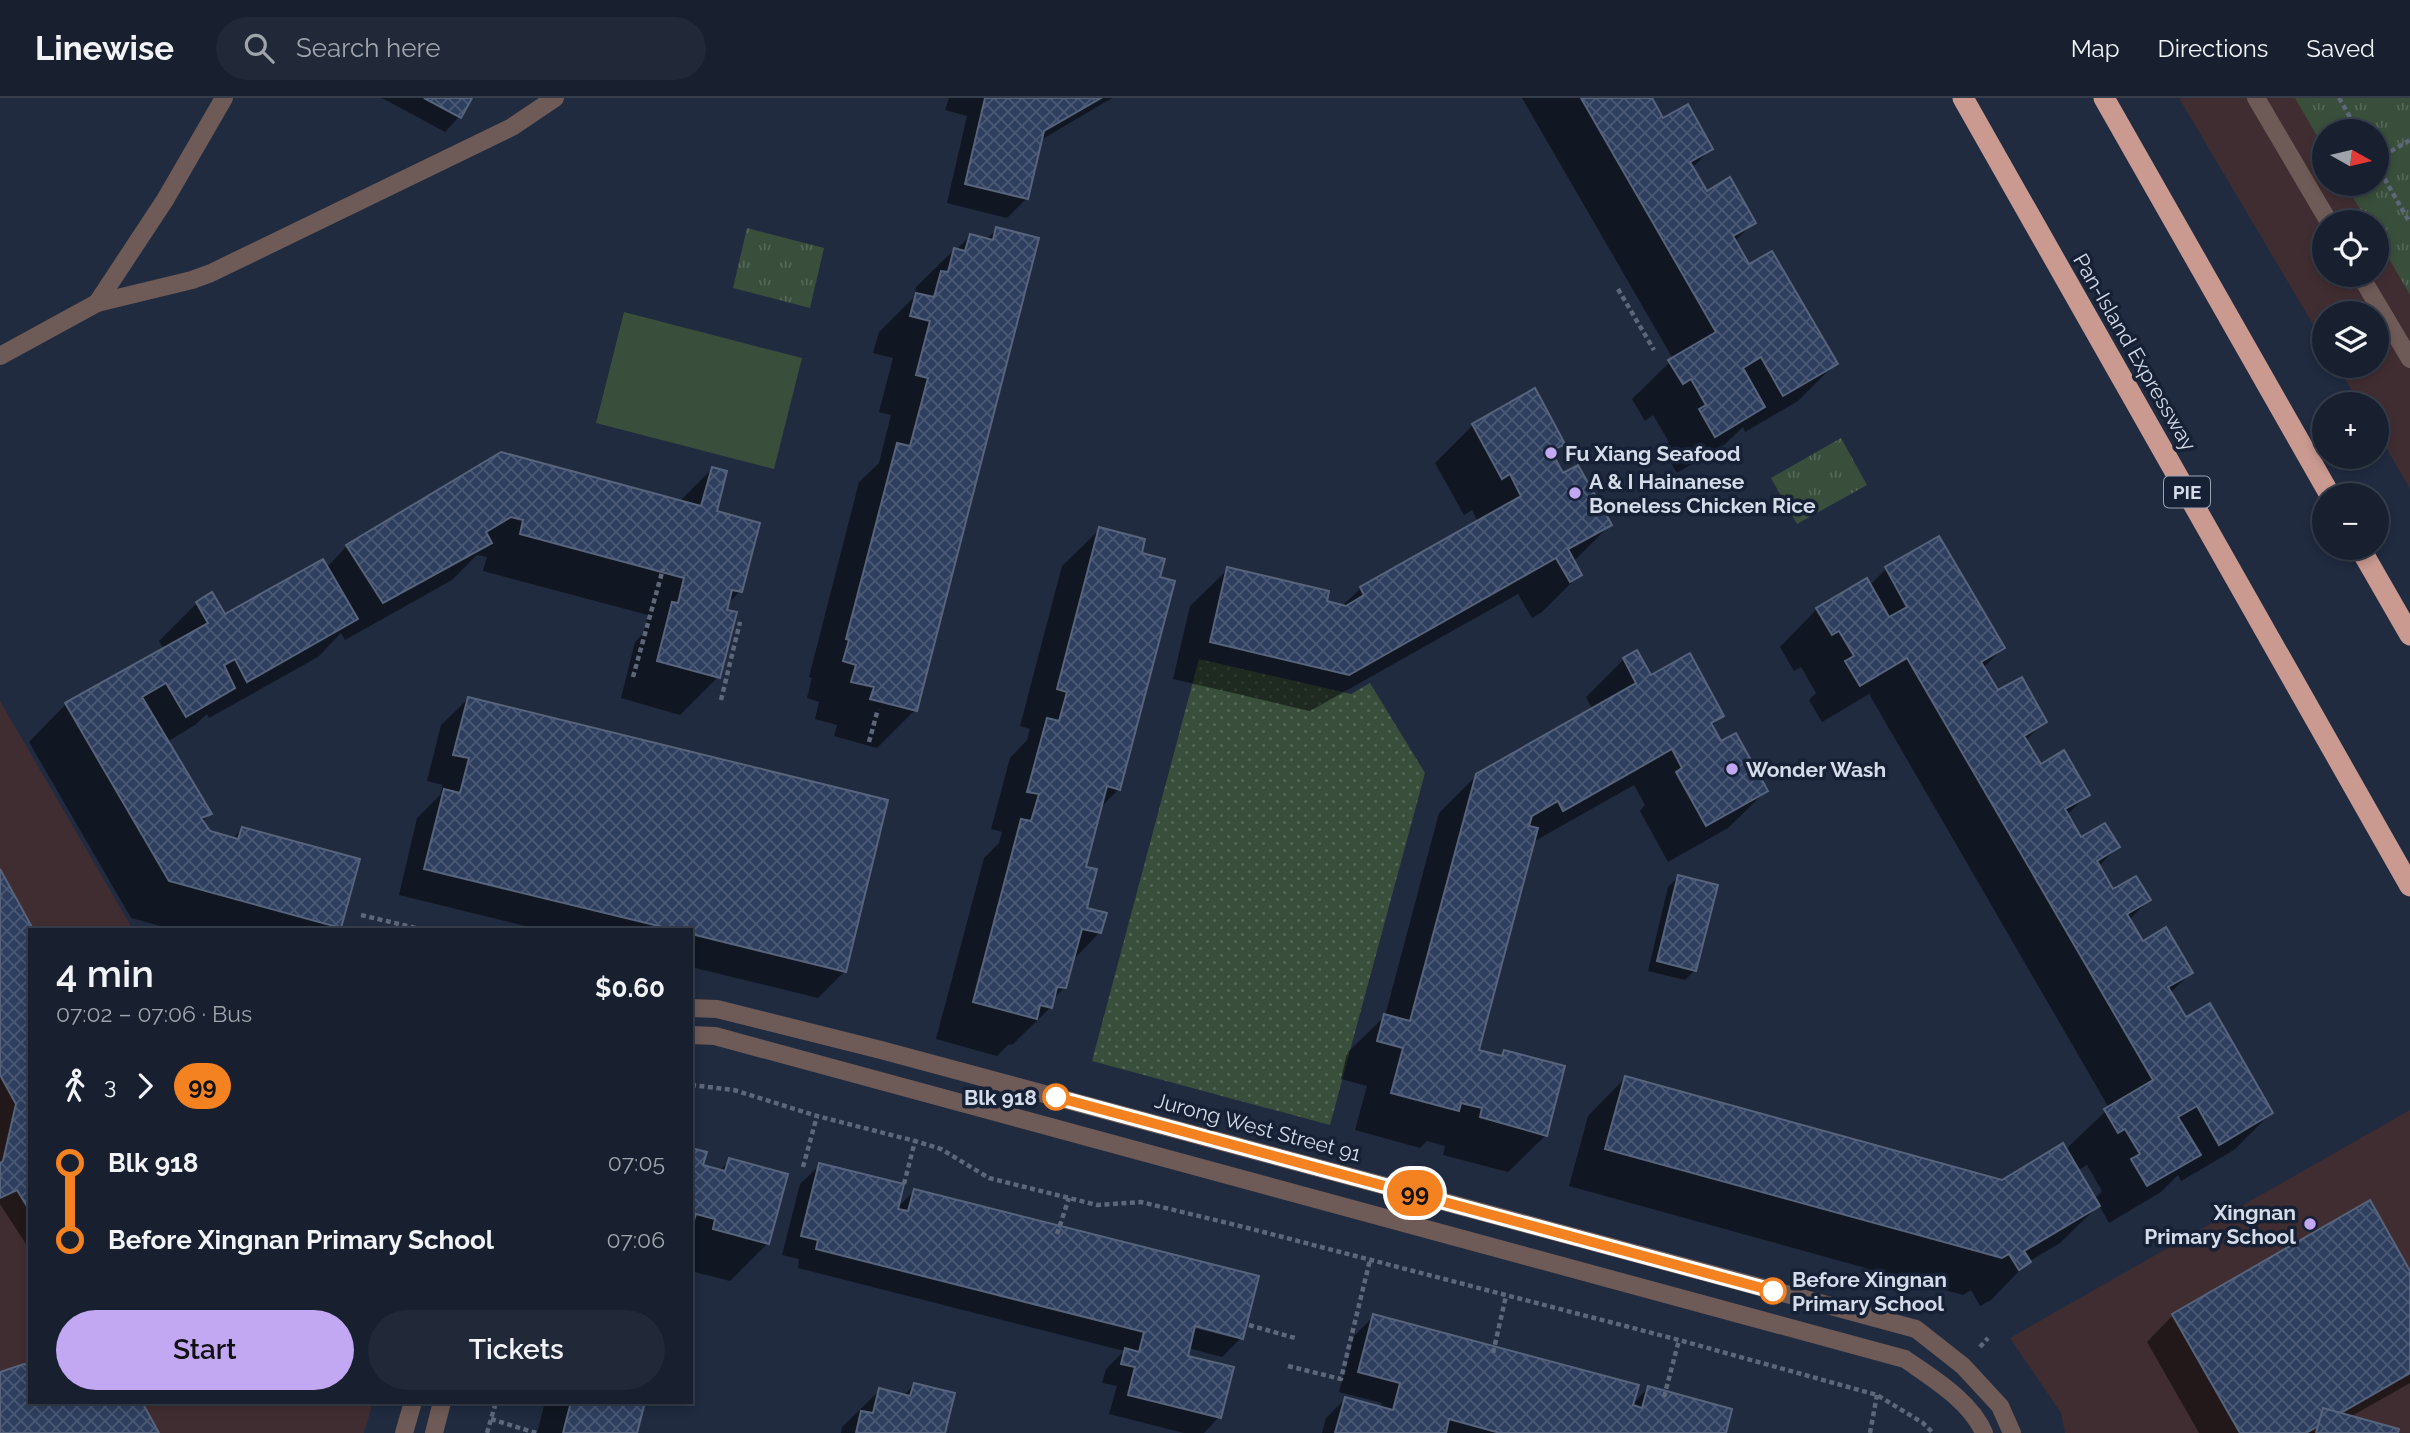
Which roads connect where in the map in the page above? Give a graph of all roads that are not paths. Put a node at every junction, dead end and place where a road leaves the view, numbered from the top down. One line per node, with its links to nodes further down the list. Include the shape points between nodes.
1 (224, 98): 8 (street, via 165,200)
2 (555, 98): 8 (street, via 512,127 211,273)
3 (1965, 98): 14 (highway, Pan-Island Expressway / PIE); 15 (highway, Pan-Island Expressway / PIE)
4 (2104, 98): 11 (highway)
5 (2256, 98): 6 (street)
6 (2322, 210)
7 (2367, 287): 10 (street)
8 (97, 303): 9 (street)
9 (0, 356)
10 (2410, 359)
11 (2323, 483)
12 (2367, 560): 13 (highway)
13 (2410, 635)
14 (2410, 874)
15 (2410, 886)
16 (693, 1008): 23 (street, Jurong West Street 91, via 718,1009 895,1054 1916,1329 1963,1366 2000,1406)
17 (693, 1035): 22 (street, via 715,1036 1905,1359 1947,1388)
18 (411, 1404): 20 (street)
19 (441, 1404): 21 (street)
20 (404, 1433)
21 (434, 1433)
22 (1984, 1433)
23 (2012, 1433)

